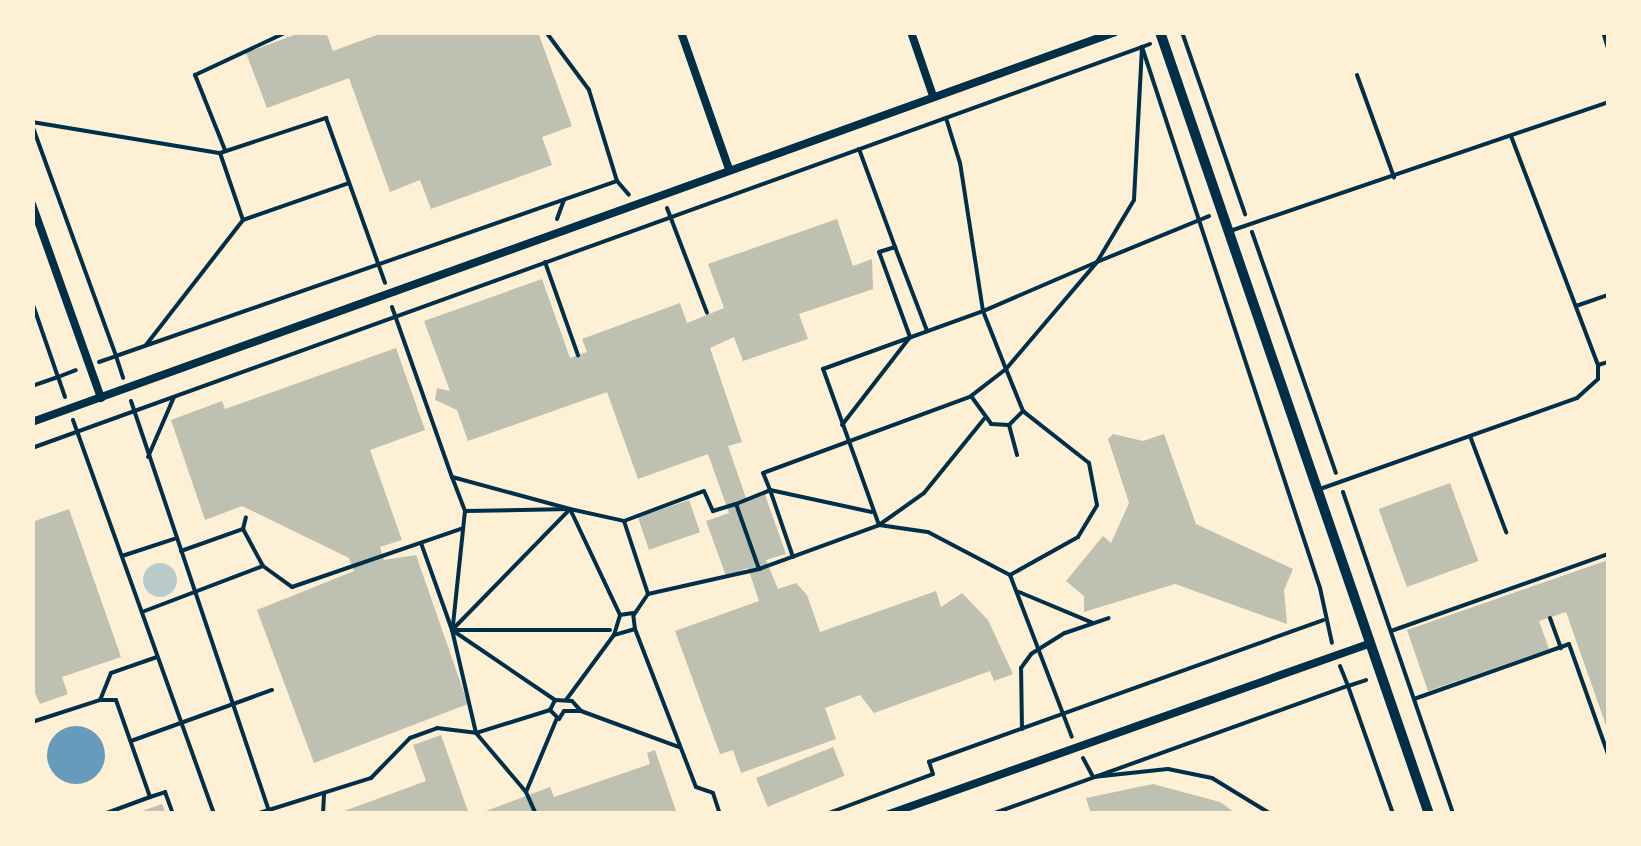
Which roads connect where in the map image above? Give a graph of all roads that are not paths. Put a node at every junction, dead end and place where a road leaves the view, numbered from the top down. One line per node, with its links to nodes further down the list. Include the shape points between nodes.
1 (681, 32): 11 (street)
2 (911, 32): 8 (street)
3 (1115, 32): 8 (street)
4 (1160, 32): 14 (street)
5 (1603, 32): 6 (lane)
6 (1608, 48)
7 (1357, 75): 12 (lane)
8 (933, 96): 11 (street)
9 (1608, 102): 10 (lane)
10 (1511, 136): 12 (lane); 16 (lane)
11 (729, 169): 19 (street)
12 (1394, 177): 14 (lane)
13 (32, 204): 19 (street)
14 (1229, 231): 22 (street)
15 (1608, 295): 16 (lane)
16 (1576, 306): 18 (lane)
17 (1608, 362): 18 (lane)
18 (1598, 365): 21 (lane, via 1598,379 1577,398)
19 (101, 398): 20 (street)
20 (32, 422)
21 (1470, 436): 22 (lane); 23 (lane)
22 (1318, 490): 24 (street)
23 (1506, 532)
24 (1370, 643): 25 (street); 26 (street)
25 (888, 814)
26 (1430, 814)

